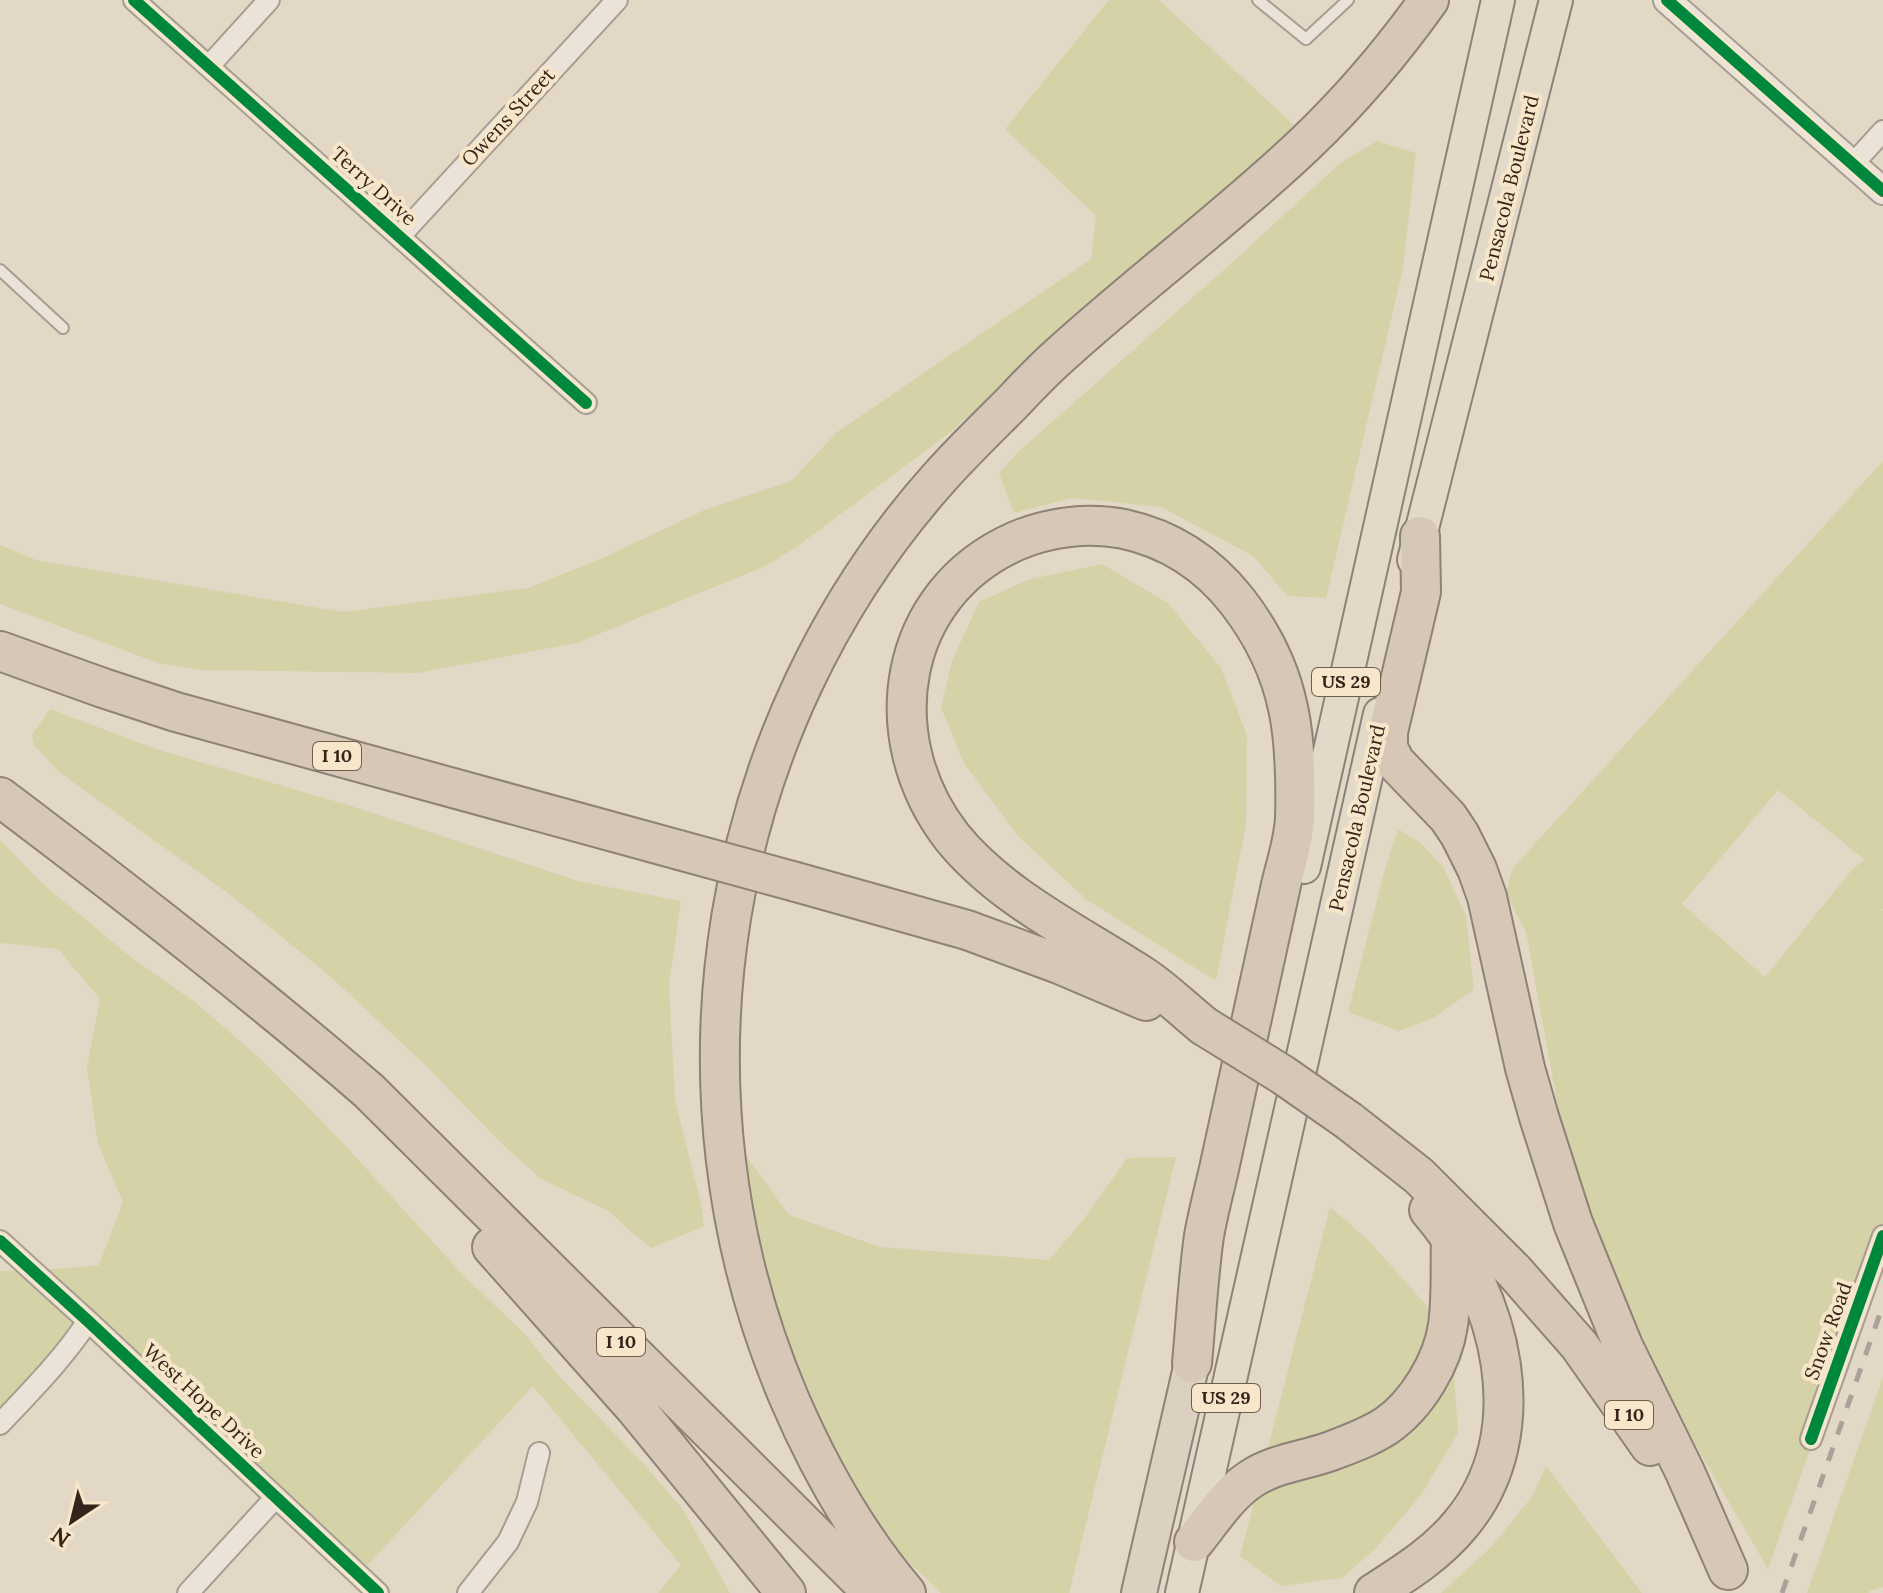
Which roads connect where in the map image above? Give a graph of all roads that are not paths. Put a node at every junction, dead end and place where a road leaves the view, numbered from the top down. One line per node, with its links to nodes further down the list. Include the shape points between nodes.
1 (134, 0): 10 (street, Terry Drive)
2 (269, 0): 10 (street)
3 (617, 0): 14 (street, Owens Street)
4 (1258, 0): 5 (lane, via 1306,39)
5 (1348, 0)
6 (1429, 0): 41 (highway, via 1370,77 1306,143 1056,358 918,502 830,630 794,701 765,778 737,882 721,994 719,1069 735,1220 775,1365 805,1434 840,1500)
7 (1498, 0): 28 (main road, Pensacola Boulevard / US 29)
8 (1556, 0): 18 (main road, Pensacola Boulevard / US 29)
9 (1667, 0): 12 (street)
10 (209, 66): 14 (street, Terry Drive)
11 (1883, 131): 12 (street)
12 (1853, 164): 13 (street)
13 (1883, 191)
14 (400, 236): 17 (street, Terry Drive)
15 (0, 270): 16 (lane)
16 (63, 328)
17 (586, 403)
18 (1420, 536): 33 (main road, Pensacola Boulevard / US 29); 35 (highway, via 1421,592 1388,748 1448,817 1477,869 1525,1068 1573,1223 1623,1346)
19 (0, 651): 21 (highway, I 10, bridge, via 176,712 980,935)
20 (0, 797): 22 (highway, I 10, via 140,903)
21 (1204, 1026): 23 (highway, I 10, bridge); 28 (highway, via 1149,980 995,880 949,833 921,783 906,729 905,702 920,639 958,581 982,560 1027,537 1053,529 1112,527 1184,552 1249,616 1288,705 1295,822 1204,1235)
22 (369, 1091): 34 (highway, via 427,1173 636,1409); 40 (highway, I 10)
23 (1349, 1121): 25 (highway); 35 (highway, I 10, via 1419,1176 1579,1345)
24 (1883, 1236): 30 (street, Snow Road)
25 (1451, 1239): 33 (highway, via 1443,1348 1414,1400 1364,1439 1269,1468 1248,1481); 44 (highway, via 1482,1295 1499,1349 1504,1400 1499,1445 1484,1488 1462,1523 1433,1553)
26 (0, 1241): 27 (street, West Hope Drive)
27 (88, 1321): 29 (street); 32 (street, West Hope Drive)
28 (1192, 1363): 42 (highway, Pensacola Boulevard / US 29)
29 (0, 1424)
30 (1811, 1439)
31 (539, 1453): 38 (street, via 527,1502 508,1542)
32 (276, 1497): 36 (street); 37 (street, West Hope Drive)
33 (1194, 1542): 43 (main road, Pensacola Boulevard / US 29)
34 (768, 1578): 39 (highway)
35 (1735, 1582)
36 (188, 1593)
37 (378, 1593)
38 (468, 1593)
39 (786, 1593)
40 (873, 1593)
41 (906, 1593)
42 (1139, 1593)
43 (1182, 1593)
44 (1374, 1593)

